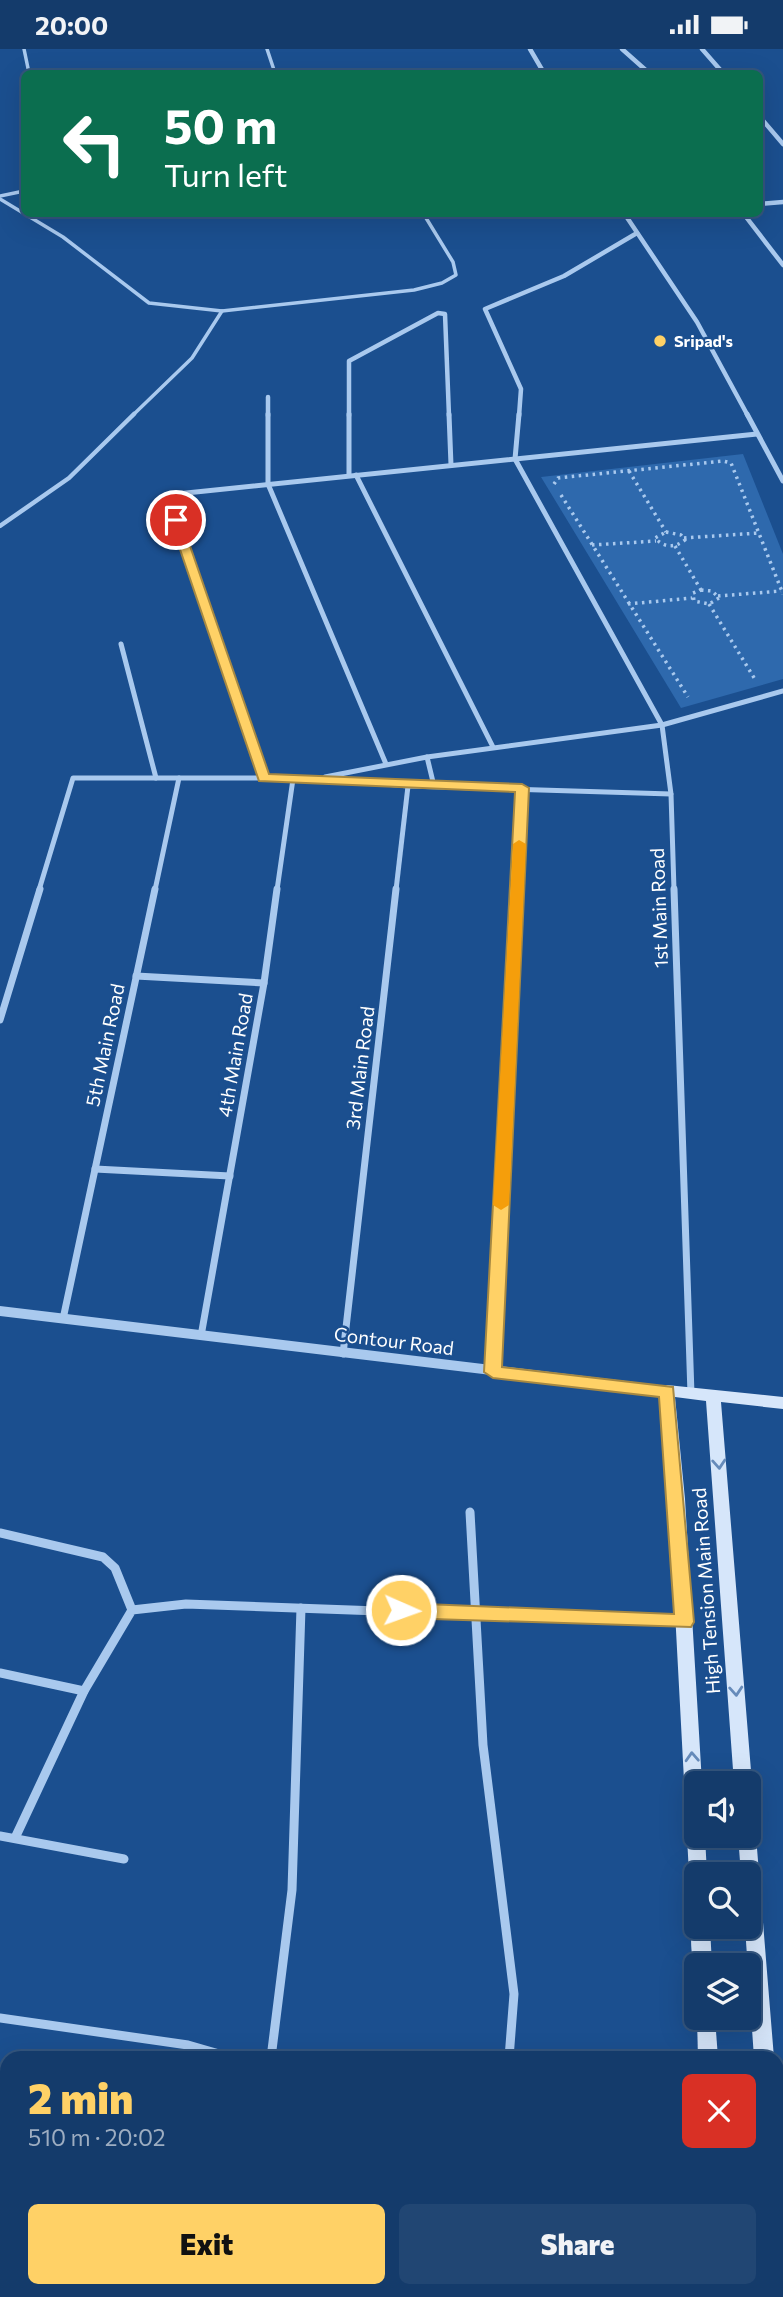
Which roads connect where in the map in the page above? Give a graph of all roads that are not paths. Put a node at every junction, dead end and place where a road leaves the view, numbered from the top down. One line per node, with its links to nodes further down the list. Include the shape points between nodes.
1 (24, 49): 6 (lane)
2 (267, 49): 7 (lane)
3 (530, 49): 8 (street)
4 (622, 49): 9 (street)
5 (702, 49): 10 (street)
6 (28, 70)
7 (274, 70)
8 (542, 70)
9 (646, 70)
10 (720, 70)
11 (763, 121): 12 (street)
12 (783, 144)
13 (21, 192): 14 (lane)
14 (0, 198): 17 (lane)
15 (783, 202): 16 (street)
16 (763, 204)
17 (21, 211)
18 (30, 217): 24 (lane, via 149,303)
19 (425, 217): 24 (lane, via 453,262 456,275 442,283)
20 (627, 217): 22 (street)
21 (746, 217): 23 (street)
22 (637, 233): 26 (street, via 697,323); 27 (street, via 564,276 485,309 521,389)
23 (783, 265)
24 (222, 311): 32 (lane, via 192,358 69,478)
25 (268, 397): 31 (street)
26 (757, 434): 27 (street); 30 (street)
27 (514, 459): 28 (street); 35 (street, 1st Main Road)
28 (451, 465): 29 (street); 29 (street, via 446,314 442,312 349,361)
29 (353, 475): 31 (street); 36 (street)
30 (783, 481)
31 (268, 484): 38 (street); 41 (street, via 167,495)
32 (0, 526)
33 (121, 644): 39 (street)
34 (783, 691): 35 (street)
35 (662, 725): 36 (street); 47 (street, 1st Main Road)
36 (493, 747): 37 (street)
37 (427, 758): 38 (street); 45 (street)
38 (386, 764): 42 (street)
39 (156, 778): 40 (street); 50 (street, via 73,778)
40 (179, 778): 41 (street); 48 (street, 5th Main Road)
41 (264, 778): 43 (street)
42 (317, 778): 43 (street); 44 (street)
43 (293, 779): 49 (street, 4th Main Road)
44 (408, 786): 45 (street); 56 (street, 3rd Main Road)
45 (434, 786): 46 (street)
46 (522, 788): 47 (street); 57 (street)
47 (671, 794): 59 (street, 1st Main Road)
48 (136, 977): 49 (street); 51 (street, 5th Main Road)
49 (264, 983): 52 (street, 4th Main Road)
50 (0, 1020)
51 (95, 1169): 52 (street); 54 (street, 5th Main Road)
52 (230, 1177): 55 (street, 4th Main Road)
53 (0, 1311): 54 (street, Contour Road)
54 (63, 1319): 55 (street, Contour Road)
55 (201, 1336): 56 (street, Contour Road)
56 (343, 1354): 57 (street, Contour Road)
57 (493, 1372): 58 (street, Contour Road)
58 (667, 1391): 59 (main road, Contour Road); 67 (main road)
59 (691, 1394): 60 (main road, Contour Road)
60 (713, 1396): 61 (main road, Contour Road); 70 (main road, High Tension Main Road, one-way to 70)
61 (783, 1403)
62 (470, 1513): 66 (street)
63 (0, 1533): 65 (street, via 103,1557 114,1568)
64 (301, 1608): 65 (street, via 186,1604); 66 (street); 79 (street, via 292,1890)
65 (132, 1610): 69 (street)
66 (476, 1612): 67 (street); 80 (street, via 483,1745 514,1994)
67 (684, 1622): 75 (main road, one-way to 67)
68 (0, 1673): 69 (street)
69 (85, 1691): 72 (street)
70 (742, 1771)
71 (0, 1836): 72 (street)
72 (15, 1839): 74 (street)
73 (748, 1848): 82 (main road)
74 (124, 1859)
75 (697, 1862)
76 (0, 2018): 78 (street)
77 (707, 2030): 81 (main road)
78 (209, 2051)
79 (272, 2051)
80 (510, 2051)
81 (708, 2051)
82 (763, 2051)

